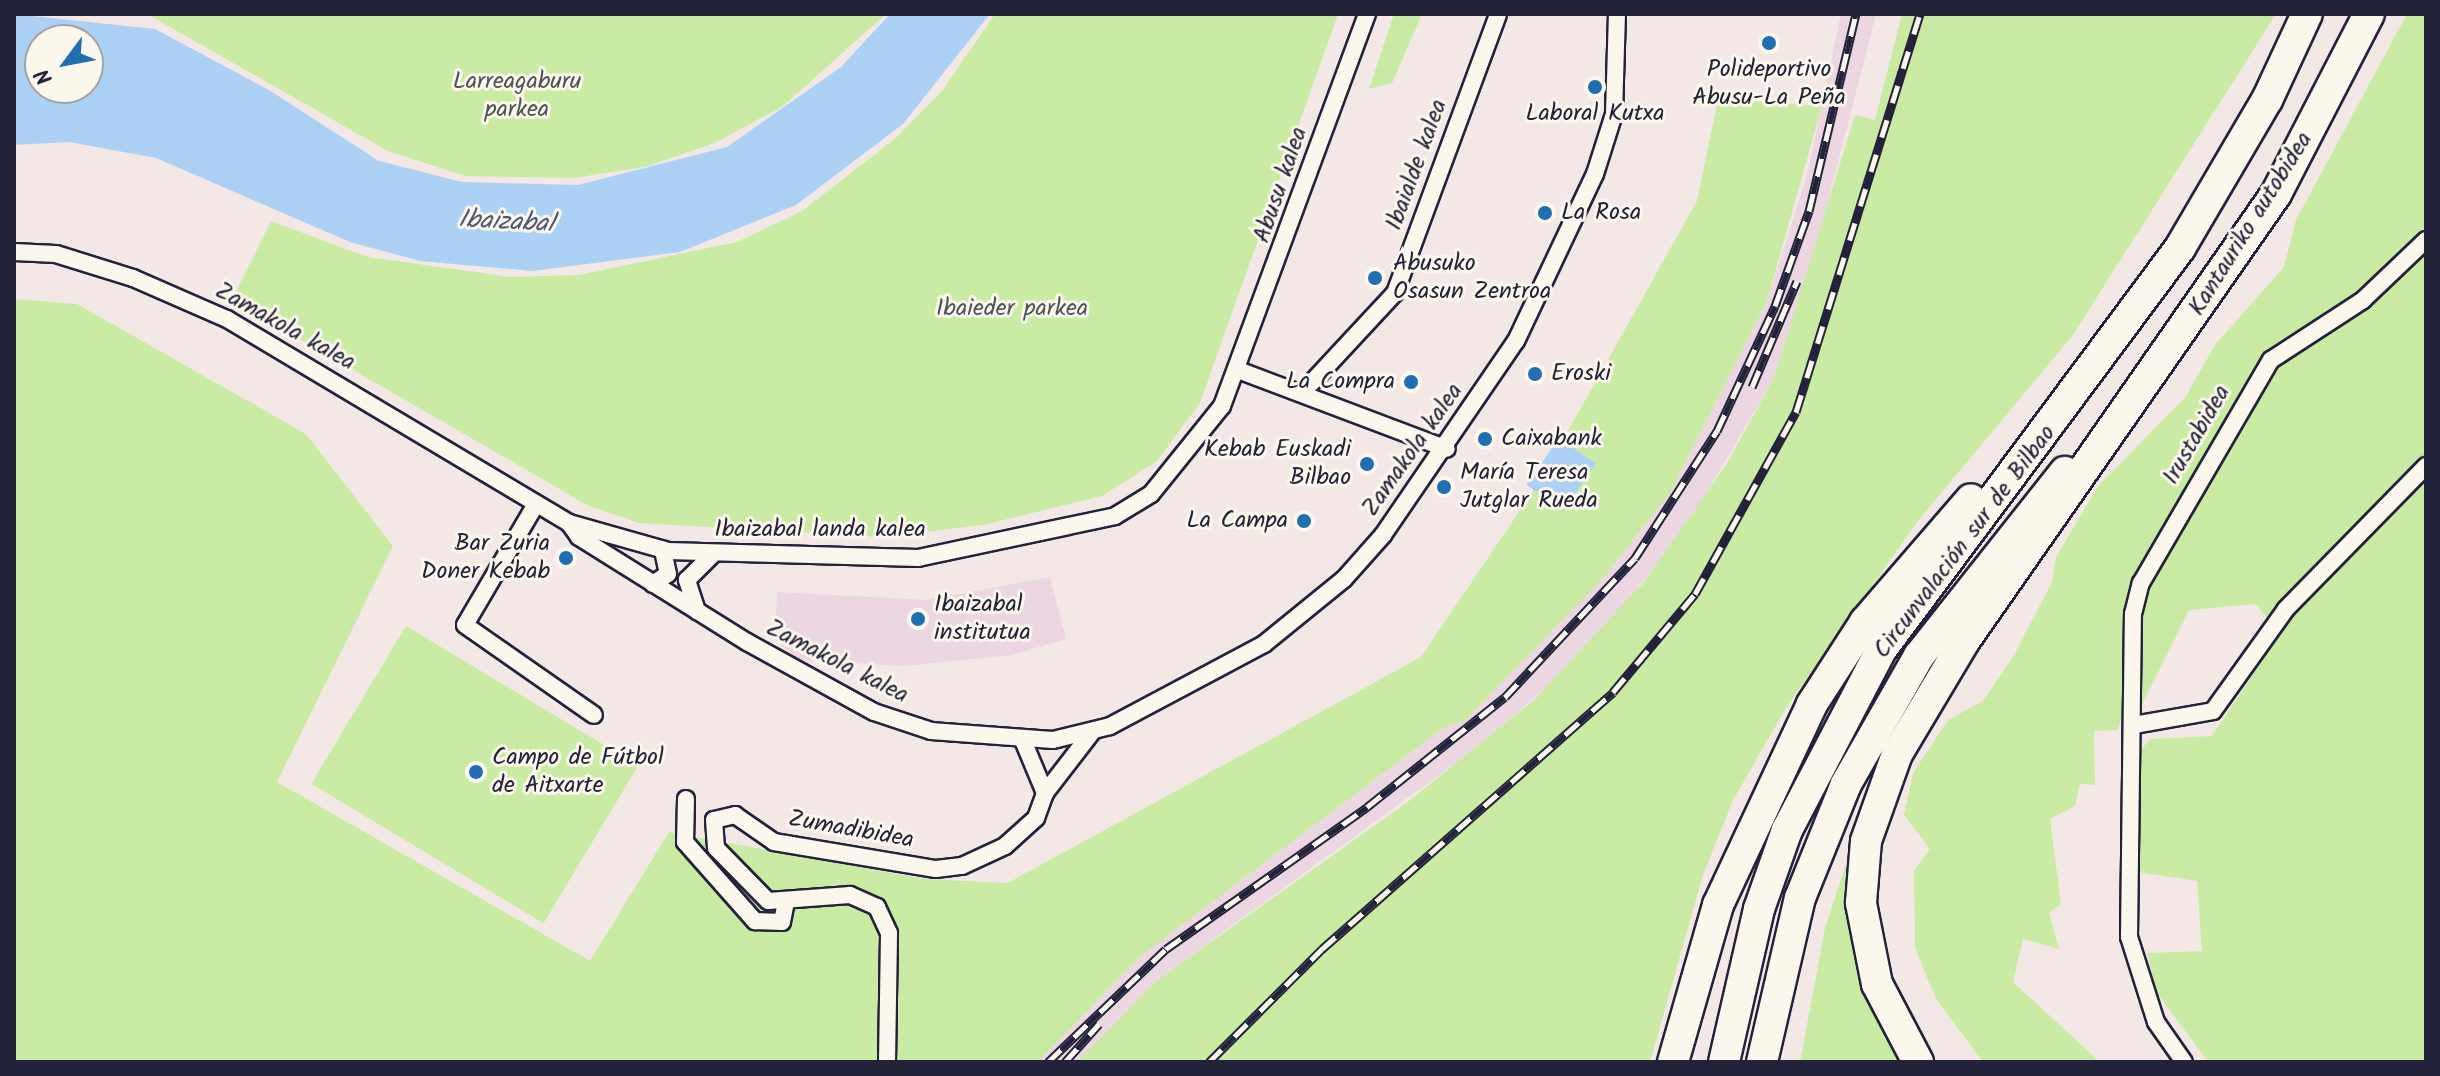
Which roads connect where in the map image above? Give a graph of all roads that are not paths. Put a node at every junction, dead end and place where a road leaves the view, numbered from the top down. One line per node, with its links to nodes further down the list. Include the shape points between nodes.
1 (1367, 14): 8 (street, Abusu kalea)
2 (1498, 14): 10 (street, Ibaialde kalea, via 1395,293)
3 (1617, 14): 12 (street, Zamakola kalea, via 1614,114 1595,174 1516,341)
4 (2307, 14): 9 (highway, Kantauriko autobidea, via 2217,190)
5 (2369, 14): 11 (highway, Kantauriko autobidea, via 2276,194)
6 (2426, 240): 21 (street, Irustabidea, via 2363,300 2286,347 2249,393 2141,583 2133,614)
7 (14, 252): 14 (street, Zamakola kalea, via 56,254 133,278 227,319)
8 (1238, 370): 10 (street); 17 (street, Ibaizabal landa kalea, via 1202,440 1174,473 1115,516 918,558)
9 (2081, 384): 28 (highway, via 1875,611 1812,704 1718,905); 29 (highway, Circunvalación sur de Bilbao, via 1881,650 1822,756 1759,909)
10 (1302, 393): 12 (street)
11 (2115, 422): 30 (highway, via 2050,488 1957,603 1866,745 1800,898); 31 (highway, via 1927,701 1872,816 1861,870 1867,942 1893,1023)
12 (1447, 449): 22 (street, Zamakola kalea, via 1383,535 1305,614 1264,644)
13 (2426, 466): 21 (street, via 2286,609 2213,711)
14 (536, 504): 15 (street, Zamakola kalea); 20 (street, via 465,625)
15 (569, 523): 16 (street, Ibaizabal landa kalea); 18 (street, Zamakola kalea)
16 (663, 550): 17 (street, Ibaizabal landa kalea); 18 (street, via 668,574)
17 (713, 555): 19 (street, via 687,580)
18 (653, 584): 19 (street, Zamakola kalea)
19 (697, 611): 23 (street, Zamakola kalea, via 894,720)
20 (594, 715)
21 (2134, 725): 32 (street, Irustabidea, via 2129,937 2156,1022)
22 (1093, 731): 23 (street, Zamakola kalea); 24 (street, Zumadibidea)
23 (1022, 738): 24 (street)
24 (1045, 793): 26 (street, Zumadibidea, via 1036,818 1005,846 936,869 774,842 735,815 714,820 716,848 760,896)
25 (686, 799): 26 (street, via 685,842 755,921 782,922)
26 (786, 901): 27 (street, Zumadibidea, via 850,895 877,907 886,921)
27 (887, 1062)
28 (1673, 1062)
29 (1724, 1062)
30 (1762, 1062)
31 (1918, 1062)
32 (2184, 1062)

